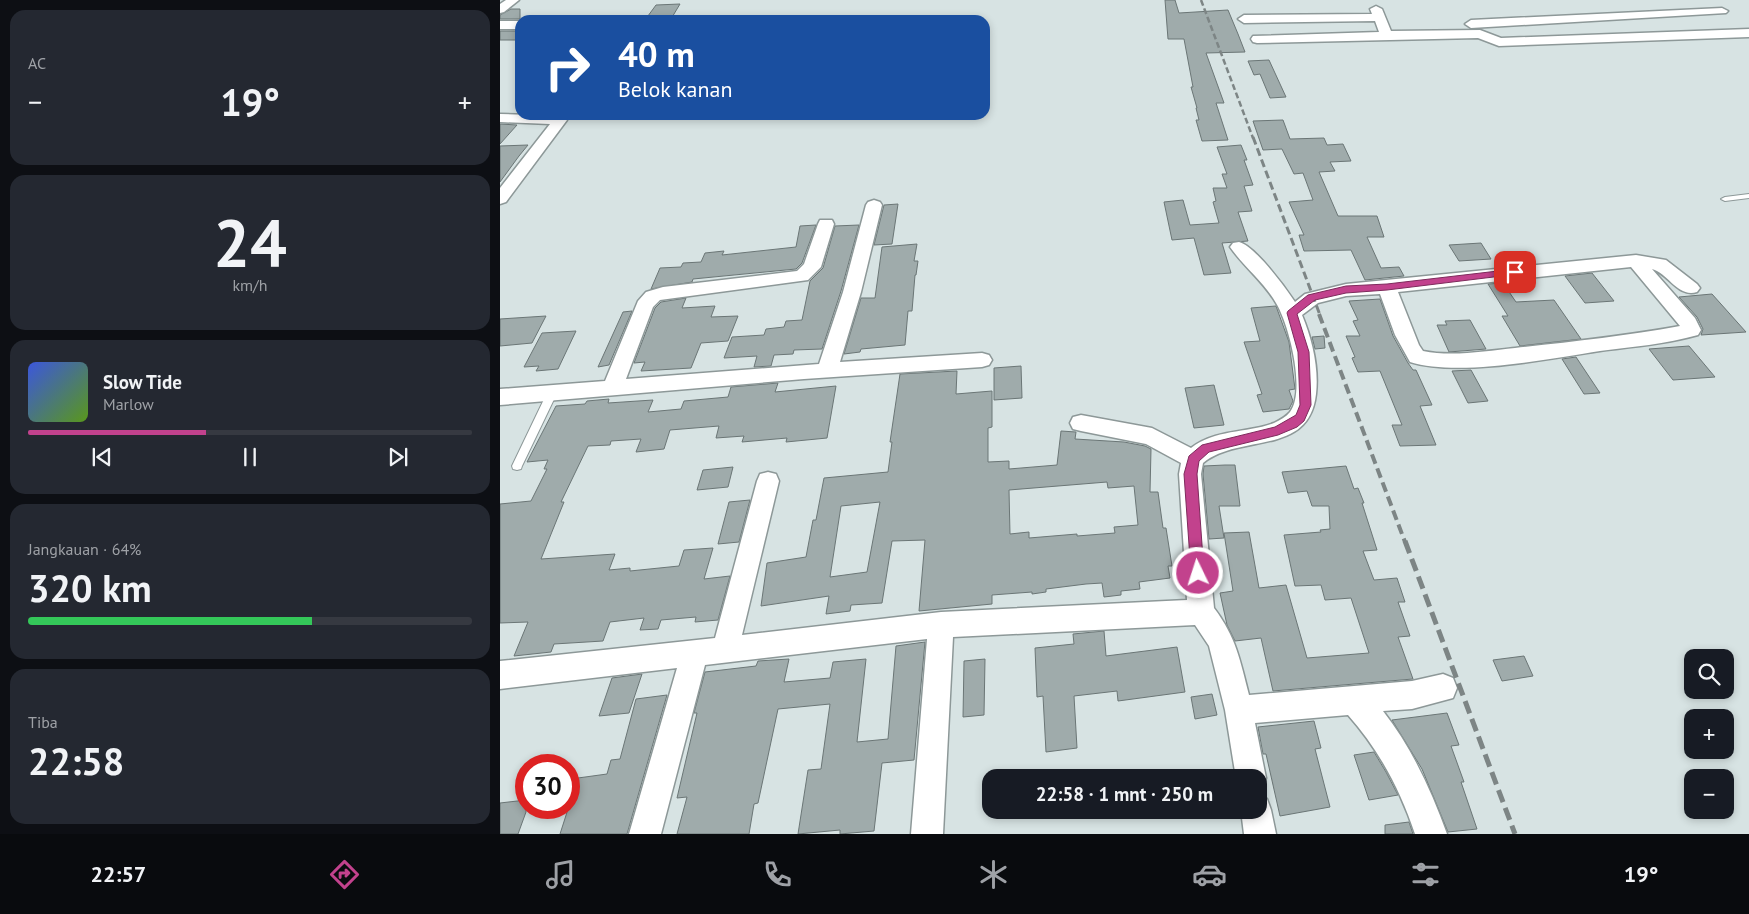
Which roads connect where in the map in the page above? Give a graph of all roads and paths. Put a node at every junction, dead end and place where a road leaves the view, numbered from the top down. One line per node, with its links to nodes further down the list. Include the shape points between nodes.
1 (1707, 0): 5 (street)
2 (508, 1): 3 (street)
3 (500, 10)
4 (1608, 17): 5 (street); 8 (street); 13 (street)
5 (1730, 17): 11 (street)
6 (1306, 18): 7 (street); 12 (street, via 1377,13); 14 (street)
7 (1244, 19)
8 (1471, 24)
9 (500, 25): 10 (street)
10 (515, 25)
11 (1749, 31): 13 (street)
12 (1387, 36): 13 (street, via 1480,34 1499,42); 14 (street)
13 (1633, 37)
14 (1314, 38): 15 (street)
15 (1257, 39)
16 (500, 118): 17 (street)
17 (515, 118)
18 (560, 120): 20 (street)
19 (1749, 196): 21 (lane)
20 (500, 199)
21 (1724, 199)
22 (874, 205): 30 (street, via 852,292)
23 (826, 224): 31 (street, via 812,267 802,276 653,296 645,305)
24 (1239, 247): 28 (street, via 1274,286)
25 (1636, 261): 26 (street); 26 (street, via 1691,330 1480,360 1426,361 1415,356); 27 (street, via 1660,264)
26 (1387, 287): 28 (street, via 1346,290 1312,298)
27 (1691, 288)
28 (1292, 313): 35 (street, via 1304,360 1306,405 1300,418 1278,430 1206,448)
29 (982, 360): 30 (street)
30 (827, 370): 31 (street)
31 (612, 388): 32 (street)
32 (552, 393): 33 (street); 36 (lane)
33 (500, 397)
34 (1081, 424): 35 (street, via 1152,437)
35 (1193, 459): 38 (street, via 1190,474)
36 (516, 466)
37 (768, 480): 40 (street)
38 (1200, 612): 39 (street); 45 (street, via 1222,643)
39 (941, 625): 40 (street); 49 (street)
40 (725, 650): 41 (street)
41 (694, 654): 42 (street); 48 (street)
42 (500, 675)
43 (1443, 688): 44 (street, via 1412,696)
44 (1354, 700): 45 (street); 51 (street, via 1392,747 1418,795)
45 (1239, 710): 46 (street)
46 (1249, 769)
47 (1258, 819): 50 (street)
48 (645, 834)
49 (927, 834)
50 (1260, 834)
51 (1431, 834)

